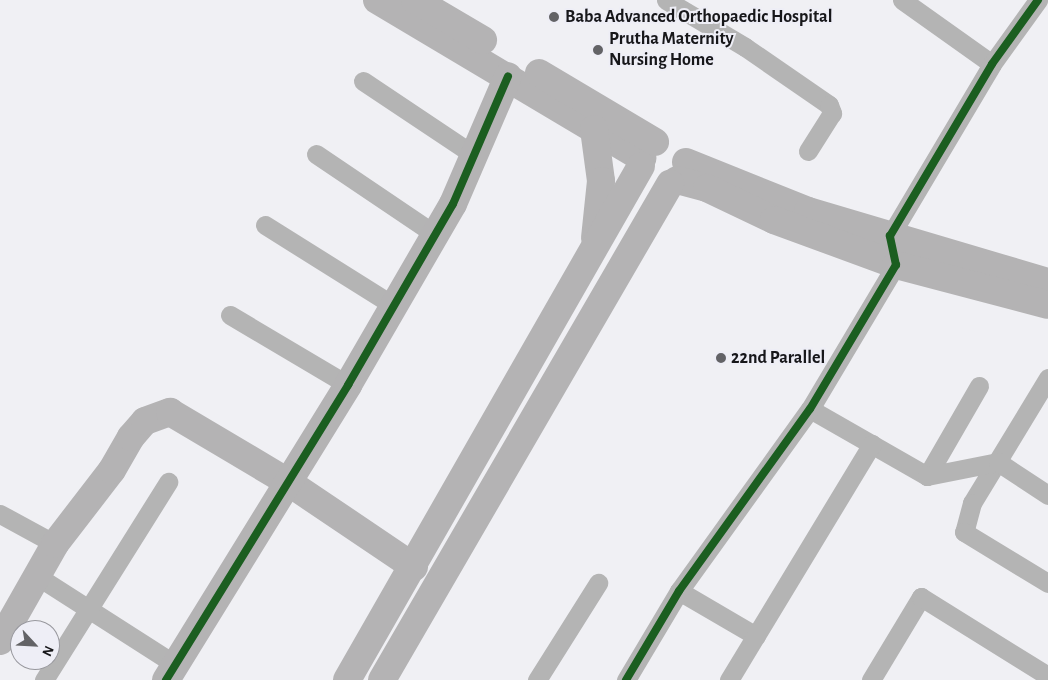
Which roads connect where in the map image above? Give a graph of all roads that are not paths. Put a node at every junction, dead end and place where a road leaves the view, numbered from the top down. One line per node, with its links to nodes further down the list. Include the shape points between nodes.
1 (377, 0): 7 (street)
2 (415, 0): 13 (street)
3 (666, 0): 10 (street, via 745,47 829,105 832,113)
4 (902, 0): 6 (street)
5 (1038, 0): 6 (street)
6 (992, 64): 17 (street)
7 (508, 76): 9 (street); 12 (street)
8 (363, 81): 12 (street)
9 (594, 129): 13 (street); 18 (street, via 601,181)
10 (808, 151)
11 (316, 154): 16 (street)
12 (474, 155): 16 (street)
13 (646, 155): 14 (street, via 649,179); 14 (street, via 676,144); 18 (street)
14 (678, 175): 17 (street); 19 (street, via 774,220); 47 (street)
15 (265, 225): 21 (street)
16 (436, 235): 21 (street)
17 (890, 236): 19 (street); 20 (street)
18 (593, 252): 35 (street)
19 (896, 265): 20 (street); 26 (street)
20 (1046, 290)
21 (394, 306): 24 (street)
22 (230, 315): 24 (street)
23 (1048, 378): 28 (street)
24 (348, 385): 31 (street)
25 (979, 386): 29 (street)
26 (810, 409): 27 (street); 39 (street)
27 (872, 444): 29 (street); 42 (street)
28 (998, 462): 29 (street); 32 (street); 37 (street, via 965,516 964,532)
29 (927, 476)
30 (168, 482): 40 (street)
31 (288, 482): 34 (street, via 170,412 145,421 131,437 112,470); 35 (street); 43 (street)
32 (1048, 495)
33 (0, 514): 34 (street)
34 (55, 544): 36 (street)
35 (414, 567): 46 (street)
36 (37, 576): 40 (street); 41 (street)
37 (1048, 583)
38 (598, 584): 48 (street)
39 (680, 591): 42 (street); 49 (street)
40 (91, 610): 43 (street); 45 (street)
41 (4, 626)
42 (756, 636): 50 (street)
43 (171, 672)
44 (1040, 675): 51 (street, via 921,596)
45 (44, 680)
46 (347, 680)
47 (382, 680)
48 (537, 680)
49 (626, 680)
50 (729, 680)
51 (871, 680)

